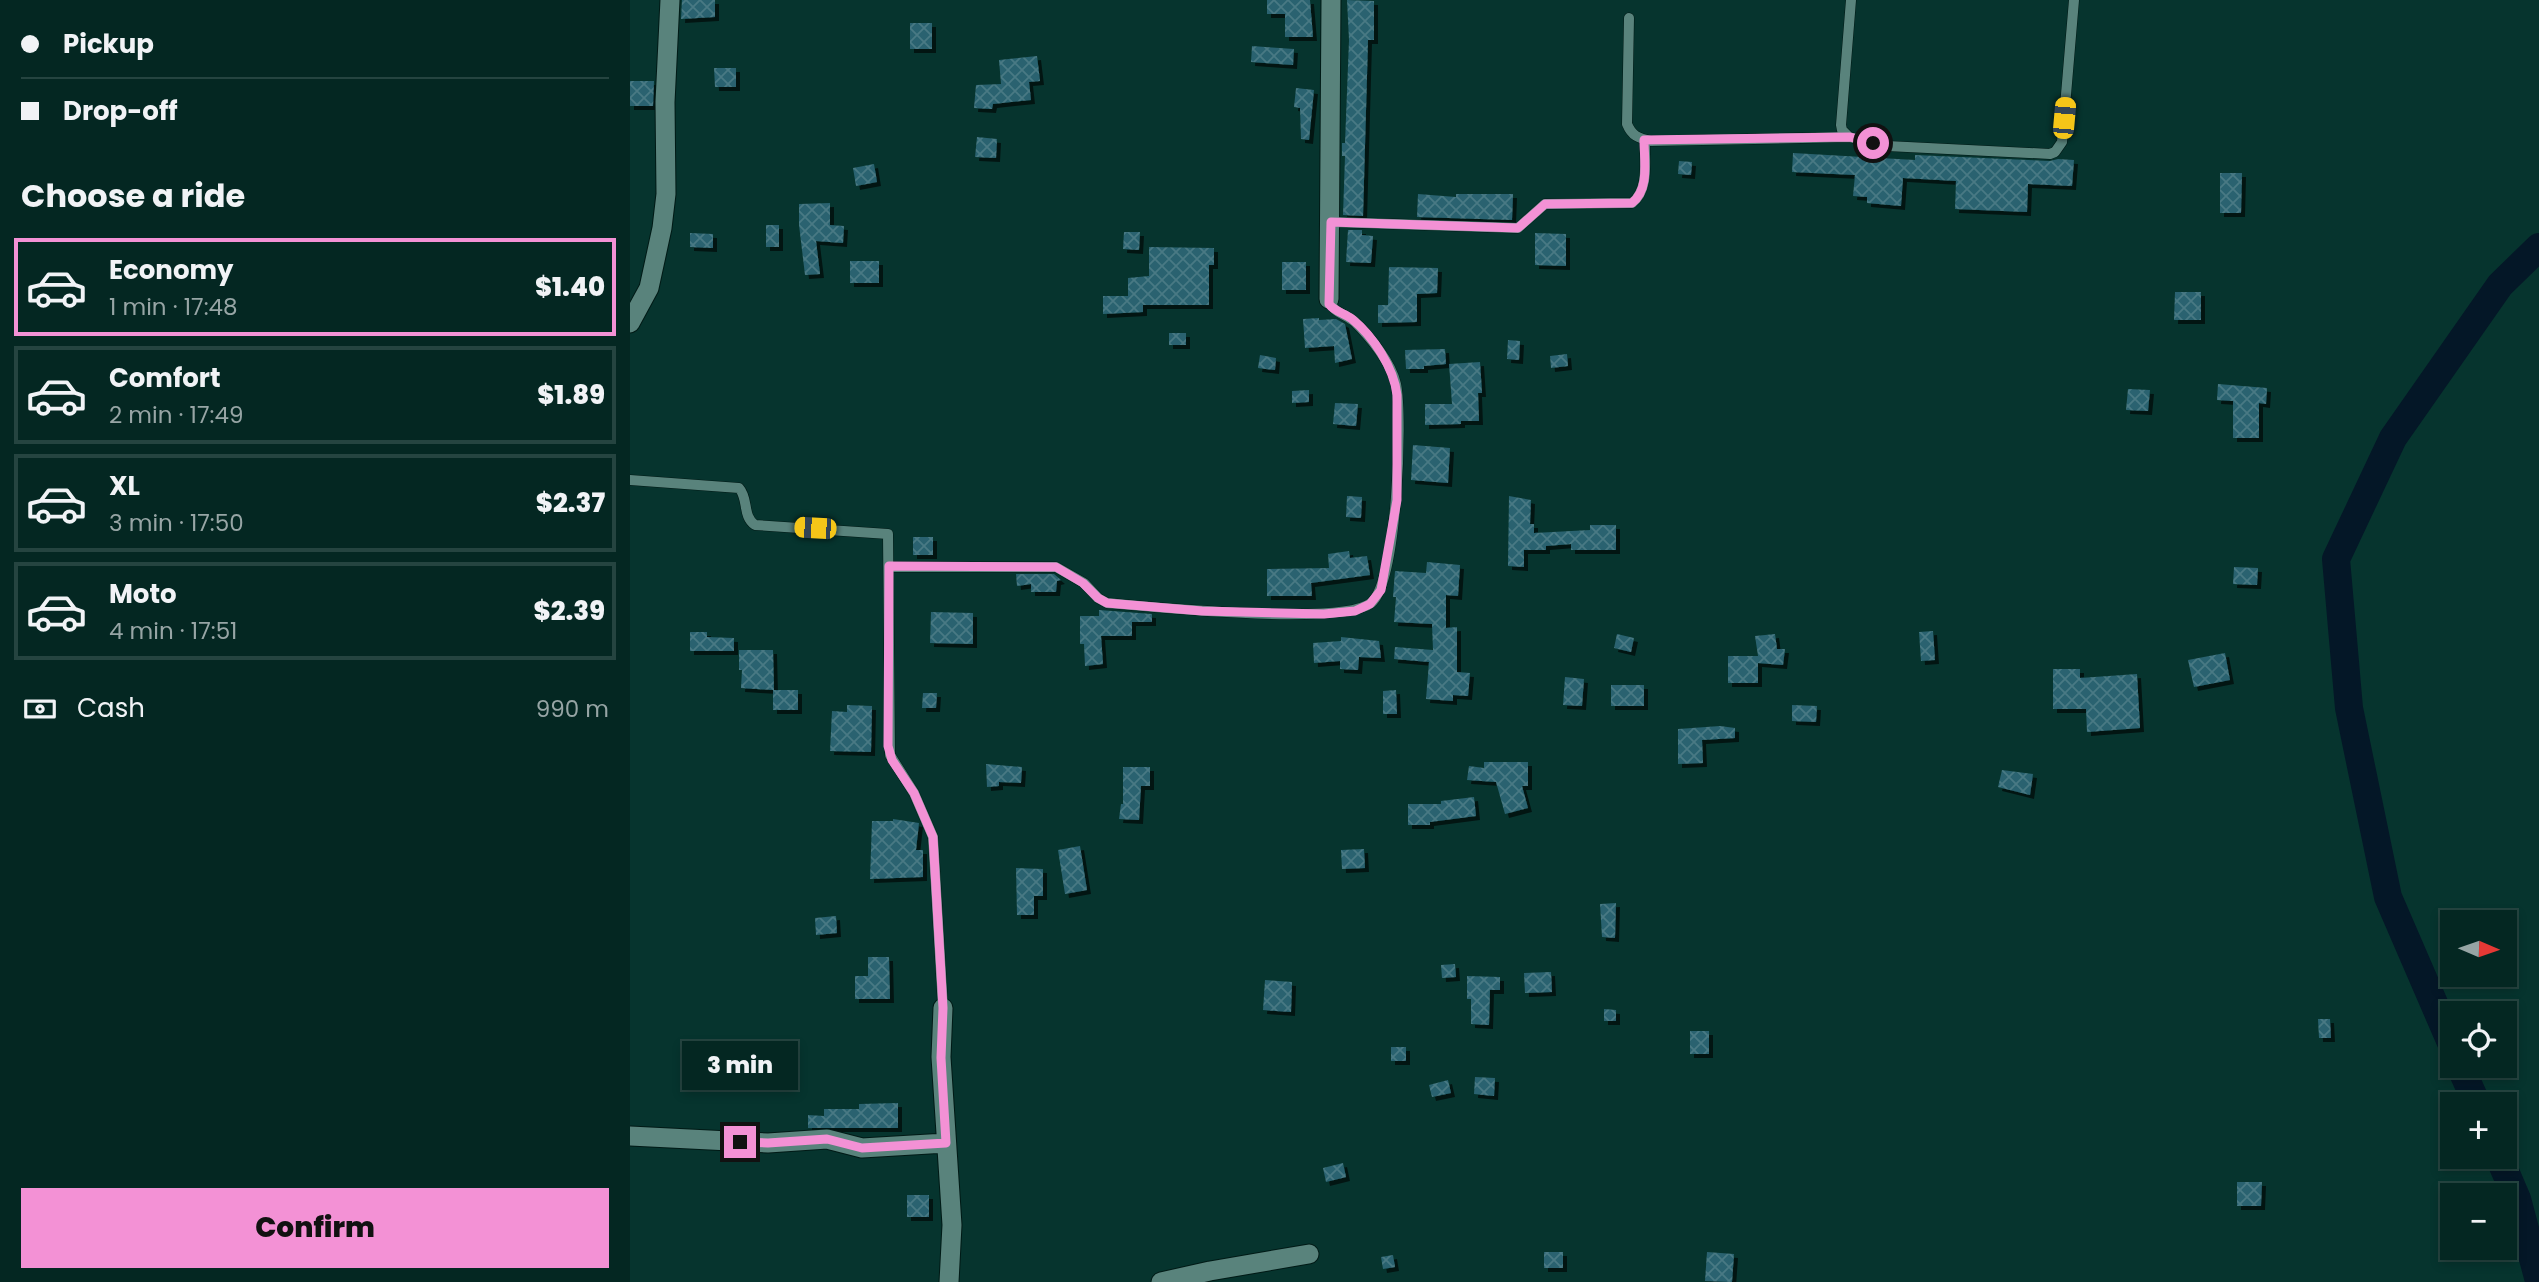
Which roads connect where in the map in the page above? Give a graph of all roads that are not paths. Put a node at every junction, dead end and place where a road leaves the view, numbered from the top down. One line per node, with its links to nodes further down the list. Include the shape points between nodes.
1 (670, 0): 10 (street, via 663,228 649,288)
2 (1331, 0): 8 (street)
3 (1851, 0): 6 (lane, via 1841,125)
4 (2074, 0): 6 (lane, via 2062,142 2055,152 1887,146)
5 (1629, 18): 7 (lane, via 1627,124 1631,134)
6 (1850, 137): 7 (lane)
7 (1644, 140): 8 (lane, via 1643,190 1632,203 1545,204 1518,228)
8 (1331, 222): 9 (street)
9 (1328, 299): 12 (lane, via 1334,310 1368,337 1396,382 1397,500 1381,590 1370,604 1355,611 1324,614 1107,603 1056,567)
10 (630, 323)
11 (630, 480): 12 (lane, via 739,488 755,525 887,532)
12 (889, 566): 13 (lane, via 890,755 914,793 933,837)
13 (943, 1008): 15 (street)
14 (630, 1136): 15 (street, via 768,1143 827,1139 862,1148)
15 (946, 1143): 17 (street, via 952,1225)
16 (1309, 1254): 18 (street)
17 (949, 1282)
18 (1161, 1282)

